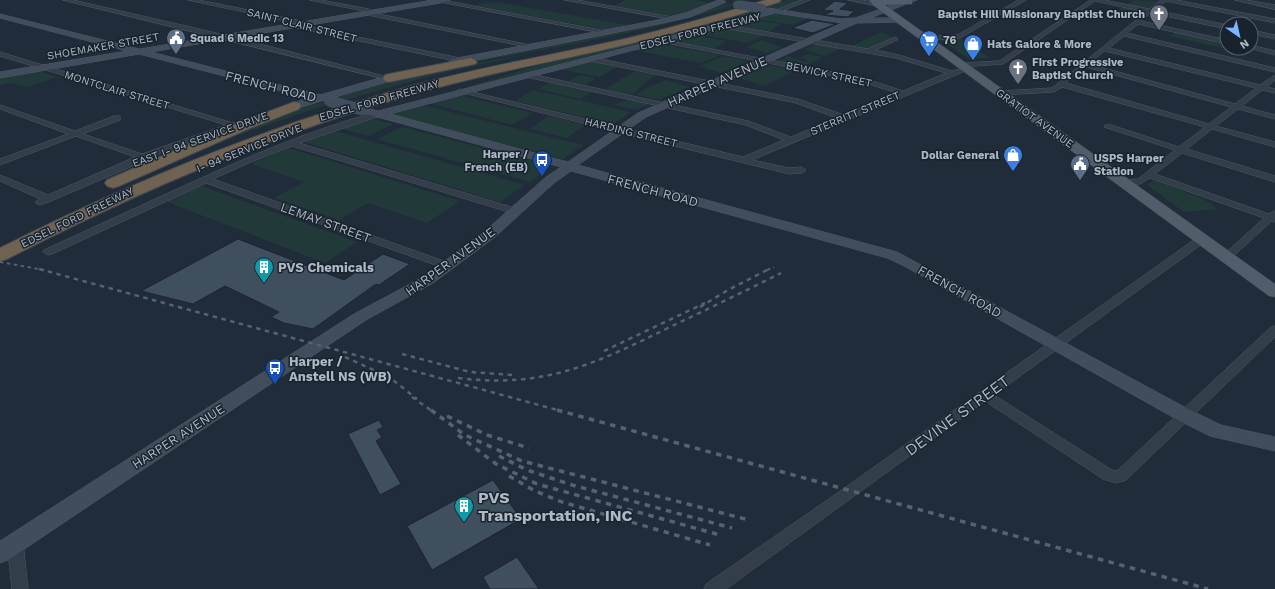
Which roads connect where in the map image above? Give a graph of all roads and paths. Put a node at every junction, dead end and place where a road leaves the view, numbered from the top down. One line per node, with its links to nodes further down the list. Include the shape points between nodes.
1 (66, 0): 38 (street)
2 (191, 0): 32 (street, SAINT CLAIR STREET)
3 (313, 0): 25 (street)
4 (440, 0): 25 (street, SHOEMAKER STREET); 35 (street)
5 (568, 0): 27 (street)
6 (707, 0): 16 (street)
7 (754, 0): 20 (highway)
8 (776, 0): 48 (highway, EDSEL FORD FREEWAY)
9 (807, 0): 23 (street, EDSEL FORD FREEWAY)
10 (851, 0): 18 (street)
11 (1023, 0): 40 (street, via 958,37)
12 (1095, 0): 24 (street); 56 (street, STERRITT STREET, via 1001,63)
13 (1164, 0): 24 (street)
14 (1168, 0): 29 (street)
15 (1238, 0): 21 (street)
16 (725, 1): 20 (street); 27 (street, EDSEL FORD FREEWAY)
17 (911, 1): 18 (main road); 22 (street, HARPER AVENUE)
18 (876, 2): 22 (main road, GRATIOT AVENUE)
19 (761, 4): 20 (highway, EDSEL FORD FREEWAY); 23 (street)
20 (736, 7): 48 (highway, EDSEL FORD FREEWAY)
21 (1275, 7)
22 (886, 10): 28 (main road, GRATIOT AVENUE); 30 (street, HARPER AVENUE)
23 (778, 11): 30 (street); 34 (street, EDSEL FORD FREEWAY)
24 (1151, 11): 31 (street); 33 (street)
25 (370, 12): 32 (street, SHOEMAKER STREET); 45 (street)
26 (0, 16): 50 (street, FRENCH ROAD)
27 (675, 18): 35 (street, EDSEL FORD FREEWAY)
28 (900, 20): 30 (street); 40 (main road, GRATIOT AVENUE)
29 (1275, 21)
30 (852, 22): 44 (street, HARPER AVENUE)
31 (1137, 22): 36 (street); 42 (street)
32 (297, 24): 38 (street, SHOEMAKER STREET); 53 (street, SAINT CLAIR STREET)
33 (1219, 25)
34 (720, 26): 43 (street, EDSEL FORD FREEWAY); 44 (street)
35 (608, 32): 45 (street, EDSEL FORD FREEWAY)
36 (1123, 34): 46 (street); 58 (street)
37 (1259, 34): 39 (street)
38 (225, 37): 50 (street, SHOEMAKER STREET); 63 (street)
39 (1275, 37)
40 (925, 38): 56 (main road, GRATIOT AVENUE)
41 (895, 39): 49 (street)
42 (1219, 40)
43 (659, 41): 48 (street, EDSEL FORD FREEWAY); 54 (street, BEWICK STREET)
44 (808, 41): 49 (street); 54 (street, HARPER AVENUE)
45 (532, 46): 53 (street, EDSEL FORD FREEWAY)
46 (1104, 49): 55 (street); 66 (street)
47 (1259, 49): 51 (street)
48 (595, 50): 61 (street, I- 94 SERVICE DRIVE); 63 (highway, via 508,56); 64 (street); 76 (highway, via 473,82); 103 (highway, EDSEL FORD FREEWAY, via 482,67 355,100 241,139 173,166); 105 (highway, EDSEL FORD FREEWAY, via 474,74 305,122 139,187)
49 (869, 51): 59 (street, via 901,57)
50 (138, 52): 57 (street, SHOEMAKER STREET); 71 (street, FRENCH ROAD)
51 (1275, 52)
52 (0, 54): 57 (street, MONTCLAIR STREET)
53 (460, 60): 63 (street, EDSEL FORD FREEWAY)
54 (764, 61): 64 (street, HARPER AVENUE); 69 (street, BEWICK STREET, via 860,79)
55 (1084, 65): 65 (street); 74 (street)
56 (964, 67): 59 (street, STERRITT STREET); 70 (main road, GRATIOT AVENUE)
57 (44, 68): 60 (street, SHOEMAKER STREET); 80 (street, MONTCLAIR STREET)
58 (1275, 70)
59 (952, 72): 69 (street, STERRITT STREET)
60 (0, 75)
61 (526, 75): 67 (street, I- 94 SERVICE DRIVE); 72 (street)
62 (1275, 77): 66 (street)
63 (389, 78): 71 (street, EDSEL FORD FREEWAY)
64 (713, 83): 72 (street, HARPER AVENUE); 79 (street, via 805,103)
65 (1061, 84): 70 (street, via 1051,91); 81 (street)
66 (1261, 88): 68 (street); 74 (street)
67 (460, 91): 76 (street, I- 94 SERVICE DRIVE); 83 (street, HARDING STREET)
68 (1275, 92)
69 (903, 93): 79 (street, STERRITT STREET)
70 (1001, 93): 98 (main road, GRATIOT AVENUE)
71 (319, 98): 73 (street, EDSEL FORD FREEWAY); 76 (street, FRENCH ROAD, bridge, via 363,110)
72 (665, 104): 83 (street, HARPER AVENUE); 85 (street, via 748,123)
73 (294, 106): 80 (street, EAST I- 94 SERVICE DRIVE); 102 (highway, via 104,188)
74 (1237, 106): 77 (street); 81 (street)
75 (0, 107): 84 (street)
76 (382, 112): 86 (street, I- 94 SERVICE DRIVE); 92 (street, FRENCH ROAD)
77 (1275, 117)
78 (117, 118): 84 (street)
79 (844, 118): 85 (street, STERRITT STREET)
80 (233, 125): 89 (street, EAST I- 94 SERVICE DRIVE)
81 (1211, 126): 87 (street); 88 (street)
82 (1108, 127): 88 (street)
83 (621, 130): 90 (street, HARDING STREET); 92 (street, HARPER AVENUE)
84 (76, 134): 89 (street); 91 (street)
85 (791, 140): 90 (street, STERRITT STREET)
86 (291, 143): 96 (street, I- 94 SERVICE DRIVE); 99 (street)
87 (1275, 145)
88 (1182, 150): 94 (street); 97 (street)
89 (142, 157): 95 (street, EAST I- 94 SERVICE DRIVE, via 44,200)
90 (744, 160): 93 (street, HARDING STREET, via 789,171)
91 (0, 162)
92 (570, 166): 99 (street, HARPER AVENUE, via 542,186); 110 (street, FRENCH ROAD, via 892,255)
93 (802, 170)
94 (1150, 175): 98 (street, via 1140,181); 100 (street)
95 (0, 178)
96 (204, 179): 104 (street, I- 94 SERVICE DRIVE); 107 (street, LEMAY STREET)
97 (1275, 179)
98 (1124, 183): 101 (main road, GRATIOT AVENUE)
99 (515, 211): 107 (street, HARPER AVENUE)
100 (1273, 216): 106 (street)
101 (1202, 239): 106 (main road, GRATIOT AVENUE); 110 (street, DEVINE STREET)
102 (0, 240)
103 (0, 244)
104 (48, 252)
105 (0, 255)
106 (1226, 257): 108 (main road, GRATIOT AVENUE)
107 (448, 266): 114 (street, HARPER AVENUE, via 416,288 360,317)
108 (1275, 292)
109 (1275, 330): 112 (street)
110 (1055, 344): 111 (street, DEVINE STREET); 112 (street, FRENCH ROAD)
111 (987, 393): 112 (street, via 991,400 1108,475 1116,477 1121,476); 117 (street, DEVINE STREET)
112 (1184, 415): 113 (street, FRENCH ROAD, via 1218,431)
113 (1275, 444)
114 (15, 543): 115 (street, HARPER AVENUE); 116 (street)
115 (0, 553)
116 (20, 589)
117 (712, 589)

